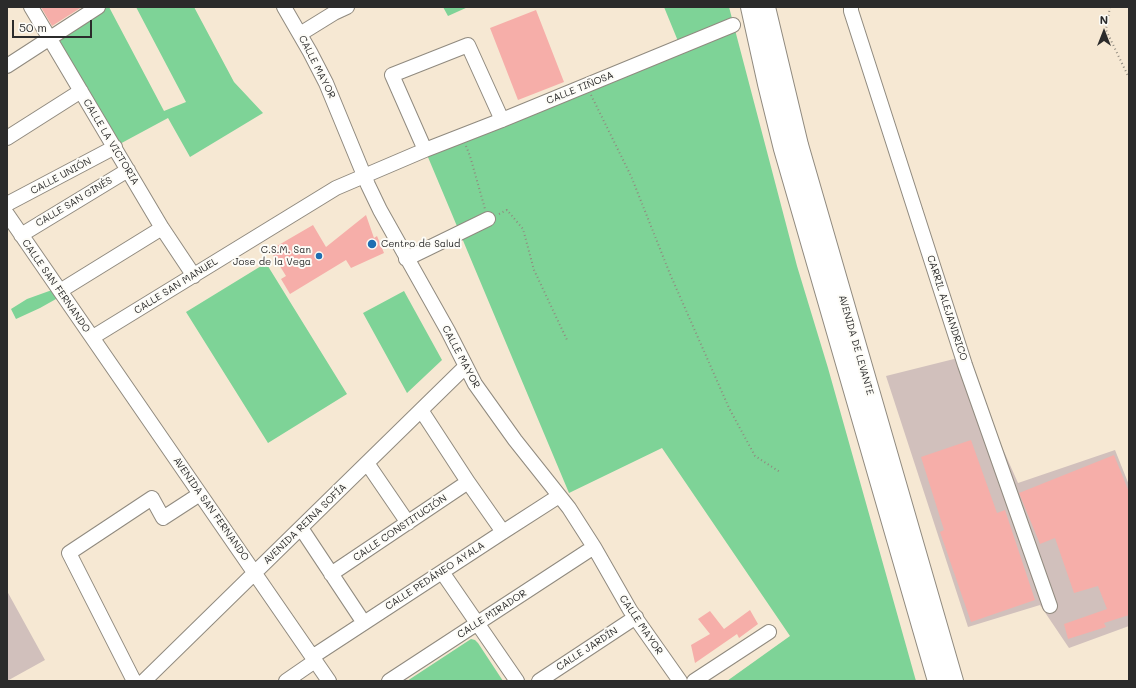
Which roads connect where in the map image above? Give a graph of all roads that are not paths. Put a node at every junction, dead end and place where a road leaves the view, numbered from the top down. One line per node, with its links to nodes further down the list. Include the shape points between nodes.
1 (31, 7): 10 (street, CALLE LA VICTORIA)
2 (98, 7): 10 (street)
3 (284, 7): 9 (street, CALLE MAYOR)
4 (347, 7): 9 (street)
5 (750, 7): 56 (main road, AVENIDA DE LEVANTE, via 783,149)
6 (766, 7): 57 (main road, AVENIDA DE LEVANTE, via 803,160)
7 (851, 7): 41 (street, CARRIL ALEJANDRICO, via 965,365)
8 (733, 25): 13 (street, CALLE TIÑOSA)
9 (300, 34): 18 (street, CALLE MAYOR, via 326,83)
10 (50, 38): 11 (street); 12 (street, CALLE LA VICTORIA)
11 (7, 66)
12 (81, 91): 14 (street); 15 (street, CALLE LA VICTORIA)
13 (502, 120): 16 (street, CALLE TIÑOSA); 16 (street, via 468,45 392,75)
14 (7, 138)
15 (115, 147): 17 (street, CALLE LA VICTORIA); 19 (street, CALLE UNIÓN)
16 (426, 150): 18 (street, CALLE SAN MANUEL)
17 (128, 170): 22 (street, CALLE LA VICTORIA); 23 (street, CALLE SAN GINÉS)
18 (364, 176): 24 (street, CALLE MAYOR); 25 (street, CALLE SAN MANUEL, via 323,195)
19 (7, 204)
20 (8, 218): 23 (street, CALLE SAN FERNANDO)
21 (488, 219): 24 (street)
22 (162, 228): 25 (street, CALLE LA VICTORIA); 26 (street)
23 (20, 235): 26 (street, CALLE SAN FERNANDO)
24 (406, 259): 28 (street, CALLE MAYOR, via 448,331)
25 (194, 276): 27 (street, CALLE SAN MANUEL)
26 (60, 291): 27 (street, CALLE SAN FERNANDO)
27 (93, 337): 32 (street, AVENIDA SAN FERNANDO)
28 (465, 367): 29 (street, AVENIDA REINA SOFÍA); 33 (street, CALLE MAYOR, via 488,403)
29 (421, 410): 30 (street, AVENIDA REINA SOFÍA); 31 (street)
30 (367, 463): 34 (street); 35 (street, AVENIDA REINA SOFÍA)
31 (468, 482): 34 (street, CALLE CONSTITUCIÓN); 36 (street)
32 (200, 494): 38 (street, AVENIDA SAN FERNANDO); 47 (street, via 164,518 152,498 69,552)
33 (559, 496): 36 (street, CALLE PEDÁNEO AYALA); 37 (street, CALLE MAYOR)
34 (408, 523): 40 (street, CALLE CONSTITUCIÓN)
35 (301, 528): 38 (street, AVENIDA REINA SOFÍA); 40 (street)
36 (503, 532): 39 (street, CALLE PEDÁNEO AYALA)
37 (594, 547): 42 (street, CALLE MAYOR); 44 (street, CALLE MIRADOR)
38 (256, 572): 46 (street, AVENIDA SAN FERNANDO); 48 (street, AVENIDA REINA SOFÍA)
39 (442, 572): 43 (street, CALLE PEDÁNEO AYALA); 44 (street)
40 (331, 574): 43 (street)
41 (1050, 606)
42 (636, 618): 53 (street, CALLE JARDÍN); 54 (street, CALLE MAYOR)
43 (364, 623): 46 (street, CALLE PEDÁNEO AYALA)
44 (477, 623): 51 (street, CALLE MIRADOR); 52 (street)
45 (769, 632): 55 (street)
46 (314, 659): 49 (street, CALLE PEDÁNEO AYALA); 50 (street, AVENIDA SAN FERNANDO)
47 (134, 681)
48 (144, 681)
49 (286, 681)
50 (329, 681)
51 (389, 681)
52 (517, 681)
53 (539, 681)
54 (680, 681)
55 (694, 681)
56 (937, 681)
57 (954, 681)

